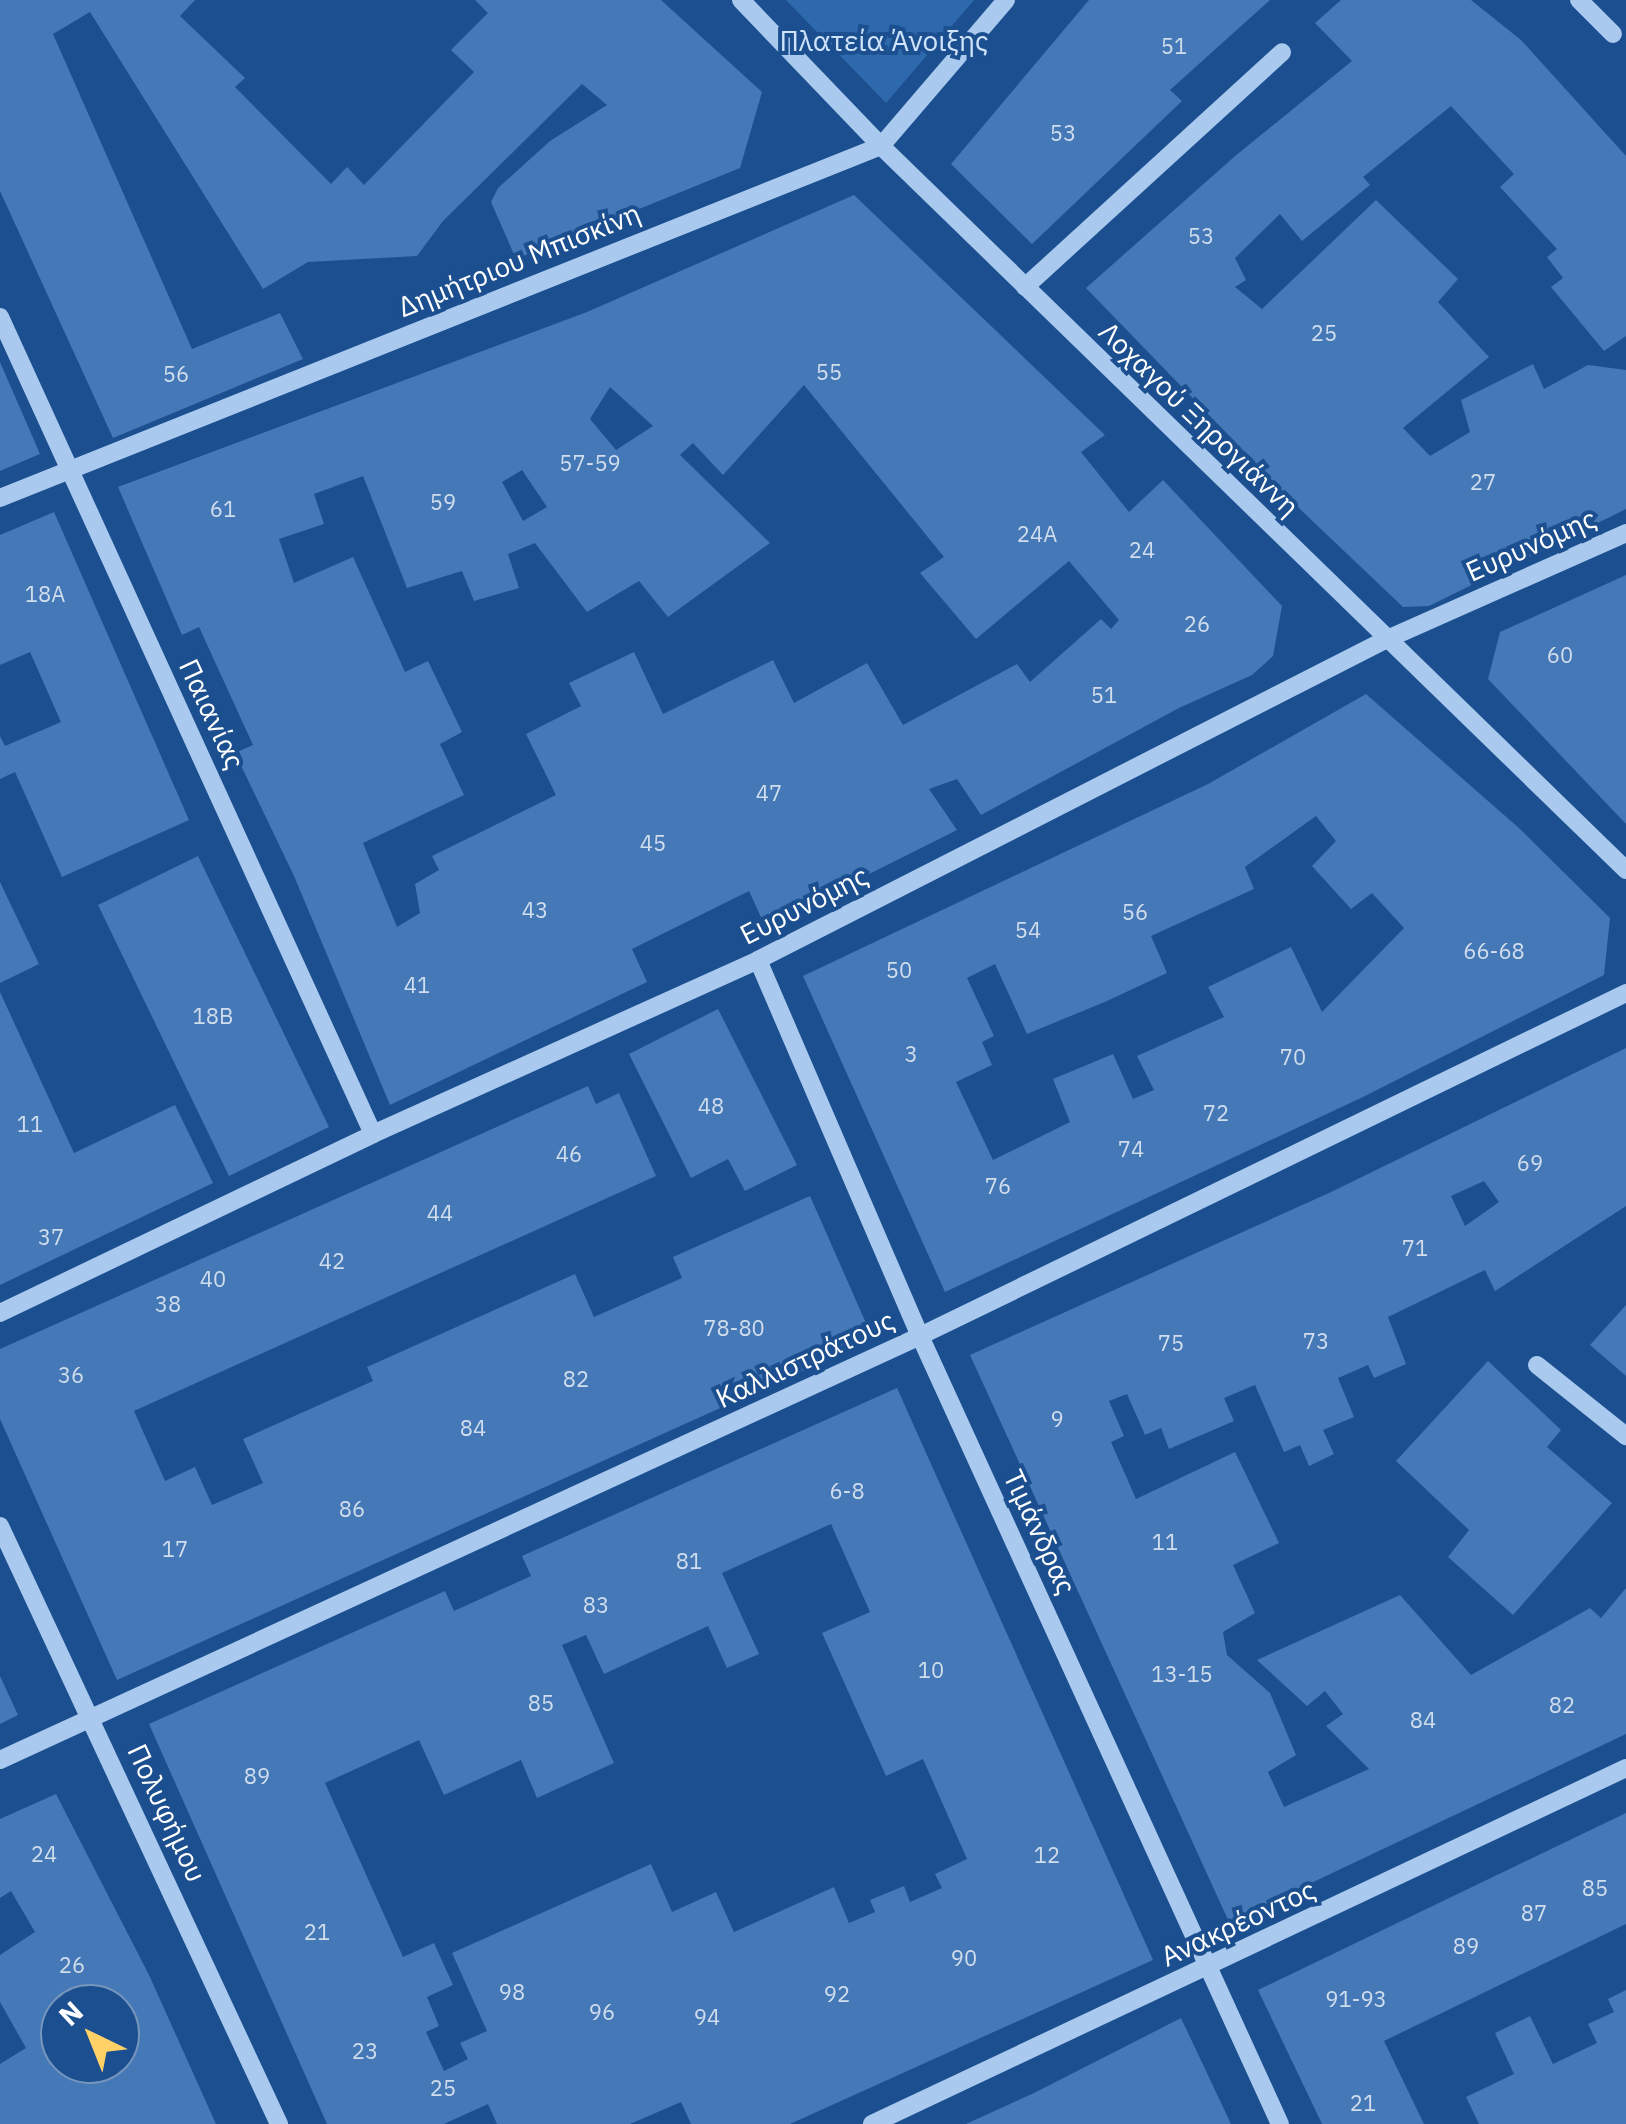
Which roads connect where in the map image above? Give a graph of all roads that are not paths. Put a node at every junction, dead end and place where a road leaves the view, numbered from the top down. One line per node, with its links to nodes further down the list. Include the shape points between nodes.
1 (742, 0): 6 (street, Λοχαγού Ξηρογιάννη)
2 (1006, 0): 6 (street, Δημήτριου Μπισκίνη)
3 (1579, 0): 4 (street)
4 (1613, 34)
5 (1282, 52): 7 (street)
6 (881, 146): 7 (street, Λοχαγού Ξηρογιάννη); 9 (street, Δημήτριου Μπισκίνη)
7 (1025, 287): 12 (street, Λοχαγού Ξηρογιάννη)
8 (0, 317): 9 (street, Παιανίας)
9 (69, 468): 10 (street, Δημήτριου Μπισκίνη); 16 (street, Παιανίας)
10 (0, 498)
11 (1626, 533): 12 (street, Ευρυνόμης)
12 (1385, 640): 13 (street, Λοχαγού Ξηρογιάννη); 14 (street, Ευρυνόμης)
13 (1626, 870)
14 (758, 960): 16 (street, Ευρυνόμης); 18 (street, Τιμάνδρας)
15 (1626, 993): 18 (street, Καλλιστράτους)
16 (373, 1134): 17 (street, Ευρυνόμης)
17 (0, 1313)
18 (920, 1336): 22 (street, Καλλιστράτους); 25 (street, Τιμάνδρας)
19 (1537, 1365): 20 (street)
20 (1626, 1436)
21 (0, 1526): 22 (street, Πολυφήμου)
22 (92, 1717): 23 (street, Καλλιστράτους); 26 (street, Πολυφήμου)
23 (0, 1760)
24 (1626, 1768): 25 (street, Ανακρέοντος)
25 (1210, 1967): 27 (street, Ανακρέοντος); 28 (street, Τιμάνδρας)
26 (279, 2124)
27 (872, 2124)
28 (1280, 2124)

